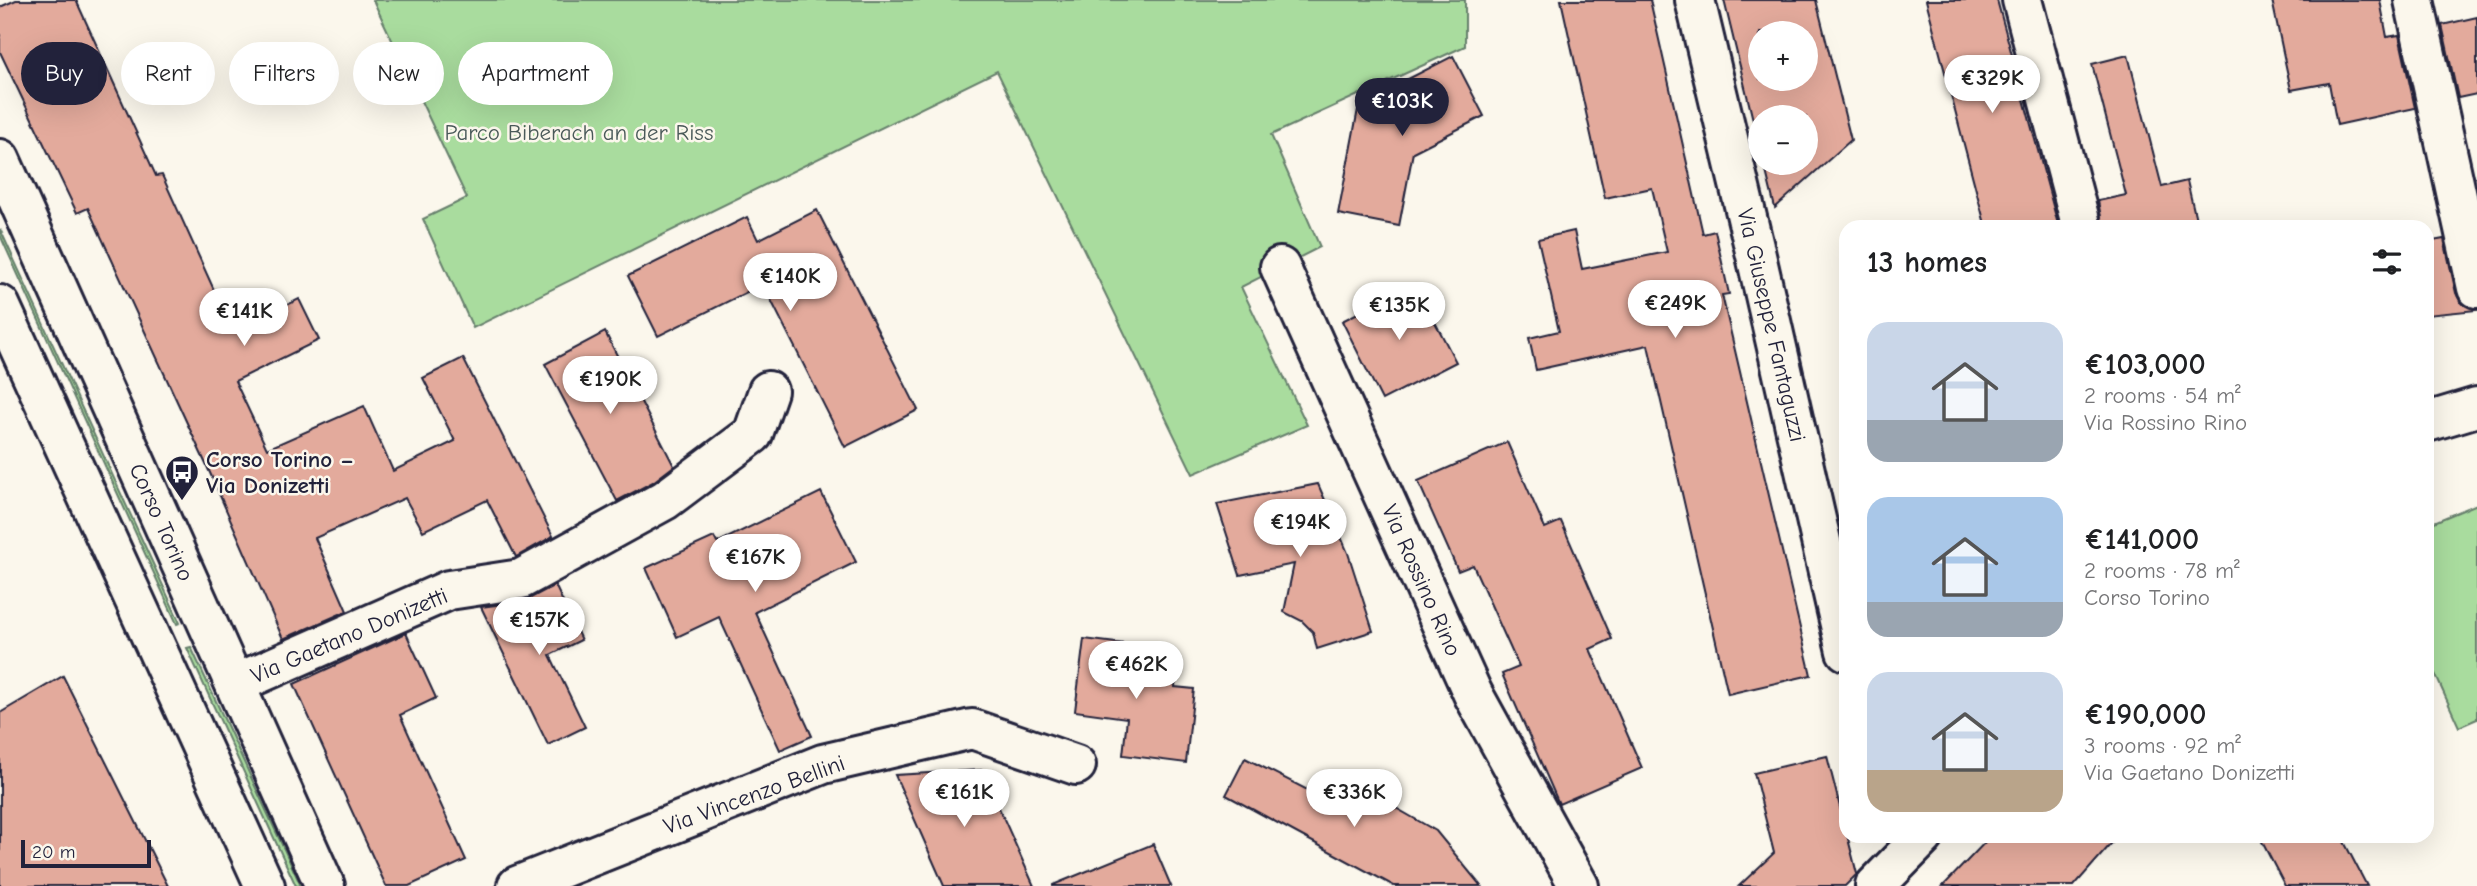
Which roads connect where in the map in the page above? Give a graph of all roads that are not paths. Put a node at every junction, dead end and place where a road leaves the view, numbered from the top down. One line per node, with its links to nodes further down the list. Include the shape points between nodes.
1 (1695, 0): 12 (street, Via Giuseppe Fantaguzzi)
2 (2022, 0): 5 (street)
3 (2414, 0): 7 (street)
4 (0, 159): 13 (street, Corso Torino)
5 (2080, 220)
6 (1280, 267): 20 (street, Via Rossino Rino, via 1473,694)
7 (2477, 288)
8 (0, 305): 17 (street)
9 (768, 391): 13 (street, Via Gaetano Donizetti, via 753,435 653,506 521,579 449,590)
10 (2477, 407): 11 (street)
11 (2434, 420)
12 (1839, 619)
13 (235, 684): 18 (street, Corso Torino)
14 (1076, 765): 19 (street, Via Vincenzo Bellini, via 972,729 823,764)
15 (1914, 843): 16 (street)
16 (1886, 863)
17 (265, 886)
18 (325, 886)
19 (517, 886)
20 (1578, 886)

